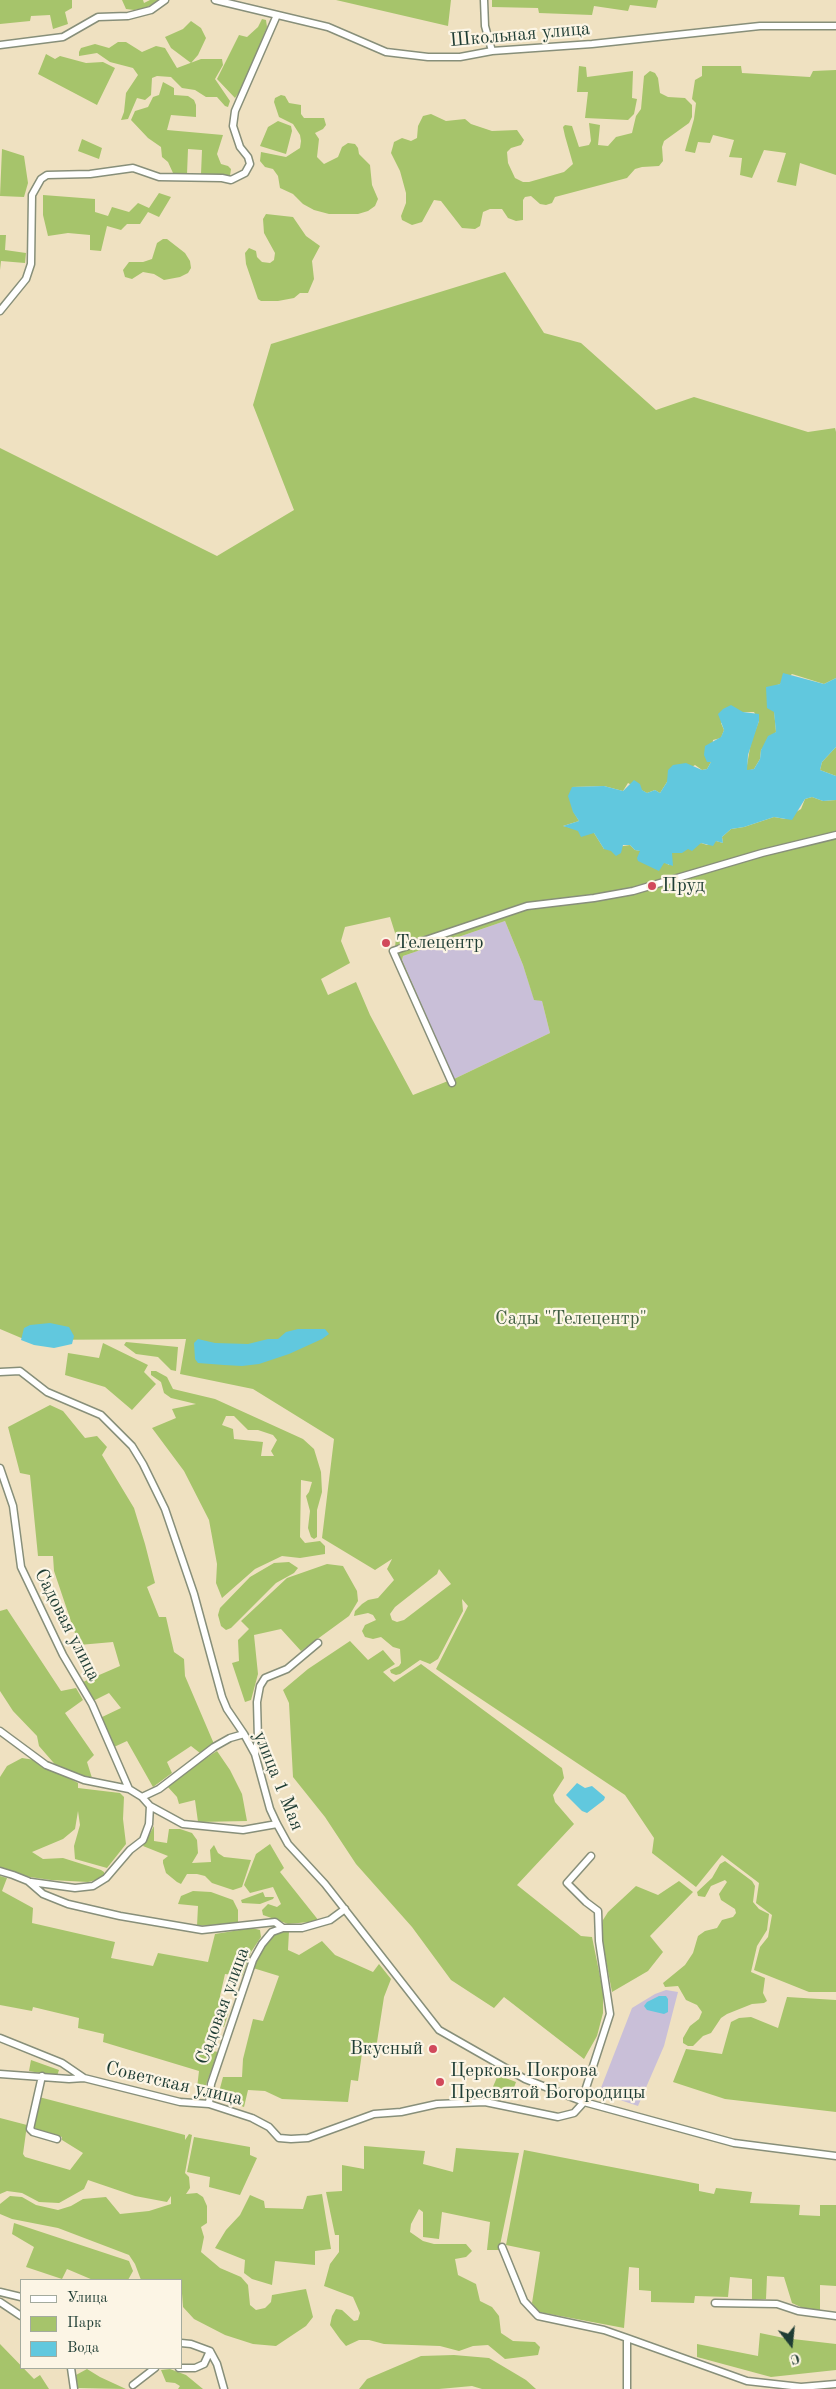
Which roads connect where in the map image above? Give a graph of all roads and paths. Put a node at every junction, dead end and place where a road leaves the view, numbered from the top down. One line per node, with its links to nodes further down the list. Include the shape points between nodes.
1 (165, 0): 6 (street, via 151,10 128,16 98,17 63,36)
2 (215, 0): 4 (street, Школьная улица)
3 (484, 0): 7 (street, via 485,26)
4 (277, 15): 7 (street, Школьная улица, via 328,27 386,52 460,57); 8 (street, via 235,111 233,126 250,164 245,173 231,180 159,177 133,168 47,175 40,179 32,195 31,264 26,279)
5 (836, 26): 7 (street, Школьная улица, via 760,26)
6 (0, 45)
7 (492, 51)
8 (0, 312)
9 (836, 835): 10 (street, via 633,891 527,906 393,951)
10 (452, 1083)
11 (1, 1373): 15 (street, улица 1 Мая, via 20,1371 52,1395 101,1415 132,1446 165,1509 194,1594 222,1697)
12 (0, 1468): 17 (street, Садовая улица, via 13,1506 21,1567 63,1655 92,1704)
13 (318, 1643): 16 (street, via 287,1669 266,1678 260,1686)
14 (0, 1730): 17 (street, via 59,1771)
15 (244, 1734): 16 (street, улица 1 Мая); 18 (street, via 214,1747)
16 (255, 1754): 20 (street, улица 1 Мая)
17 (129, 1789): 18 (street)
18 (142, 1797): 19 (street)
19 (150, 1806): 20 (street, via 183,1824 206,1828 243,1830); 23 (street, via 149,1824 143,1840 106,1878 93,1886 75,1888)
20 (277, 1824): 24 (street, улица 1 Мая, via 293,1850 313,1869)
21 (591, 1856): 30 (street, via 567,1883 598,1911 598,1941 610,2014)
22 (0, 1872): 23 (street, Садовая улица)
23 (28, 1882): 25 (street, Садовая улица, via 43,1894 68,1904 120,1916 202,1930 275,1922)
24 (344, 1909): 25 (street, Садовая улица, via 330,1920 316,1925); 30 (street, улица 1 Мая, via 439,2030 525,2079)
25 (283, 1928): 31 (street, Садовая улица, via 272,1932 253,1960 211,2084)
26 (0, 2038): 29 (street, Советская улица, via 62,2063)
27 (0, 2074): 28 (street)
28 (42, 2076): 29 (street); 32 (street, via 30,2129)
29 (84, 2078): 31 (street, Советская улица, via 180,2102)
30 (584, 2102): 31 (street, Советская улица, via 574,2113 558,2117 485,2102 437,2104 374,2114 308,2138 291,2140 279,2138 269,2127 252,2118); 33 (street, via 734,2143)
31 (209, 2104)
32 (57, 2139)
33 (836, 2156)
34 (502, 2247): 41 (street, via 524,2301 538,2316)
35 (0, 2292): 36 (street)
36 (20, 2296)
37 (0, 2302): 39 (street)
38 (715, 2304): 40 (street, via 777,2304 798,2311)
39 (20, 2315)
40 (836, 2316)
41 (627, 2338): 47 (street, via 747,2381 784,2386); 51 (street)
42 (182, 2343): 43 (street)
43 (210, 2351): 44 (street, via 204,2364); 50 (street, via 218,2364)
44 (182, 2368)
45 (71, 2369): 49 (street)
46 (154, 2369): 48 (street)
47 (836, 2384)
48 (133, 2385)
49 (74, 2389)
50 (224, 2389)
51 (627, 2389)

